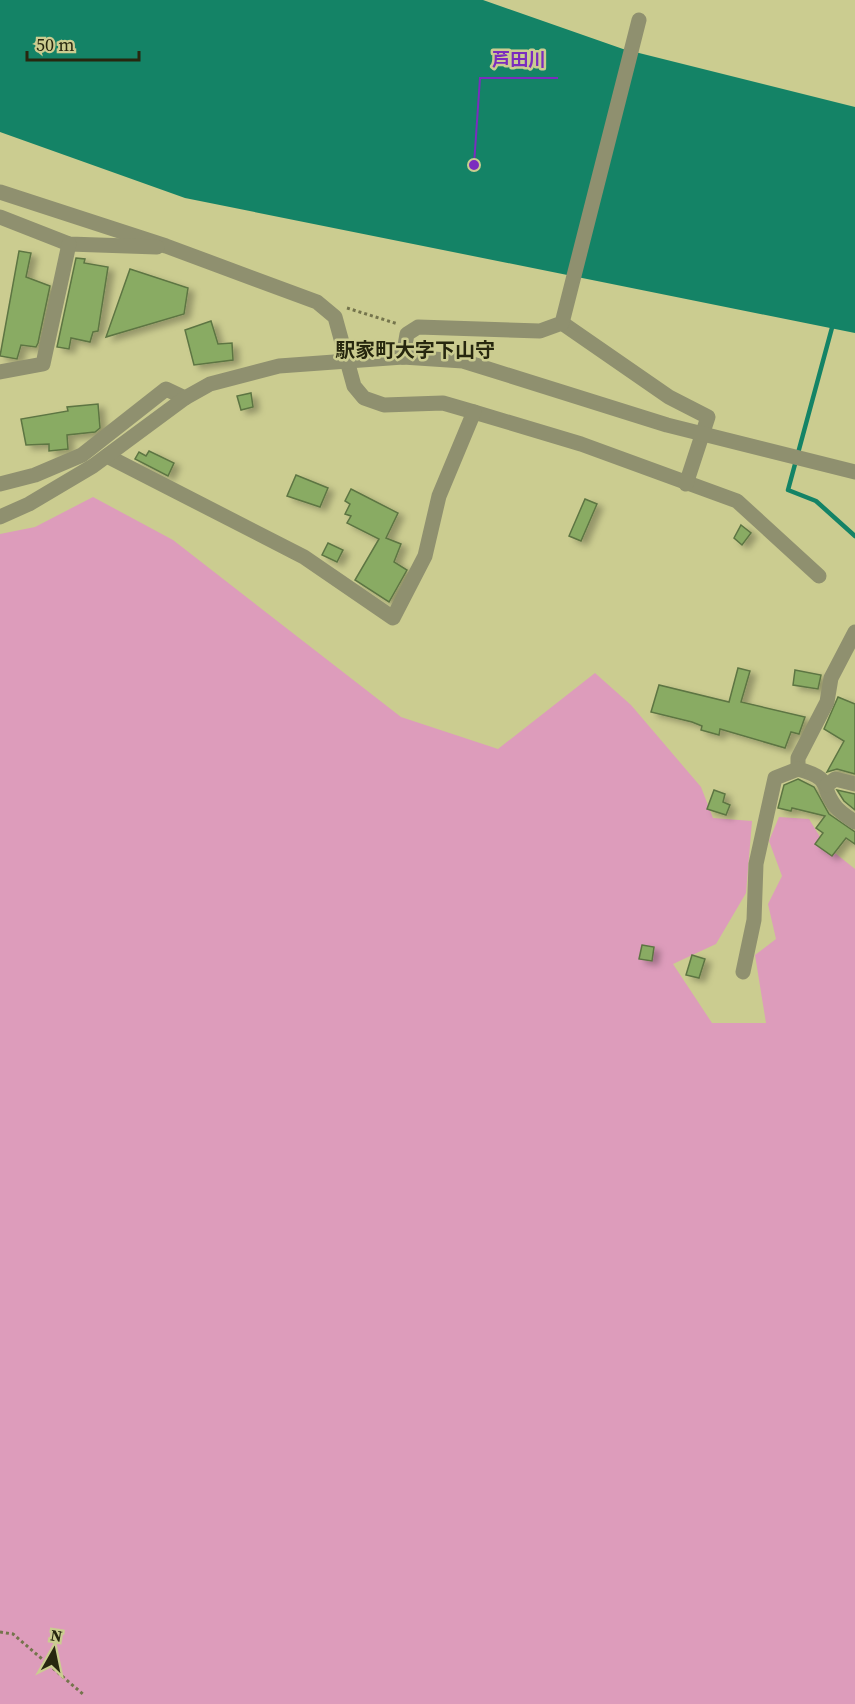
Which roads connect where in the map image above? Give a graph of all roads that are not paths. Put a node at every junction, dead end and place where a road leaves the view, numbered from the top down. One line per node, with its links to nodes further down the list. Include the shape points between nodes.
1 (639, 20): 6 (street)
2 (0, 192): 5 (street)
3 (0, 217): 4 (street)
4 (69, 244): 5 (street); 9 (street, via 43,364)
5 (166, 246): 8 (street, via 317,302 335,317)
6 (562, 323): 7 (street, via 540,331 418,327 407,334); 12 (street, via 669,397 708,417)
7 (403, 357): 8 (street); 12 (street, via 463,362)
8 (346, 361): 10 (street, via 279,366 210,384); 11 (street, via 354,386 364,398 384,405 443,404)
9 (0, 372)
10 (185, 398): 13 (street); 15 (street, via 166,389 82,454 35,475)
11 (474, 412): 13 (street, via 439,496 425,556 393,618 304,557); 16 (street, via 581,444)
12 (702, 434): 14 (street); 16 (street)
13 (107, 456): 17 (street, via 29,504)
14 (855, 472)
15 (0, 484)
16 (686, 484): 18 (street, via 737,501)
17 (0, 517)
18 (819, 576)
19 (855, 632): 20 (street, via 831,678 827,702 798,758)
20 (798, 769): 22 (street, via 814,773); 24 (street, via 775,778 756,864 754,920)
21 (855, 784): 22 (street, via 835,780)
22 (827, 785): 23 (street, via 835,807)
23 (855, 822)
24 (742, 972)

